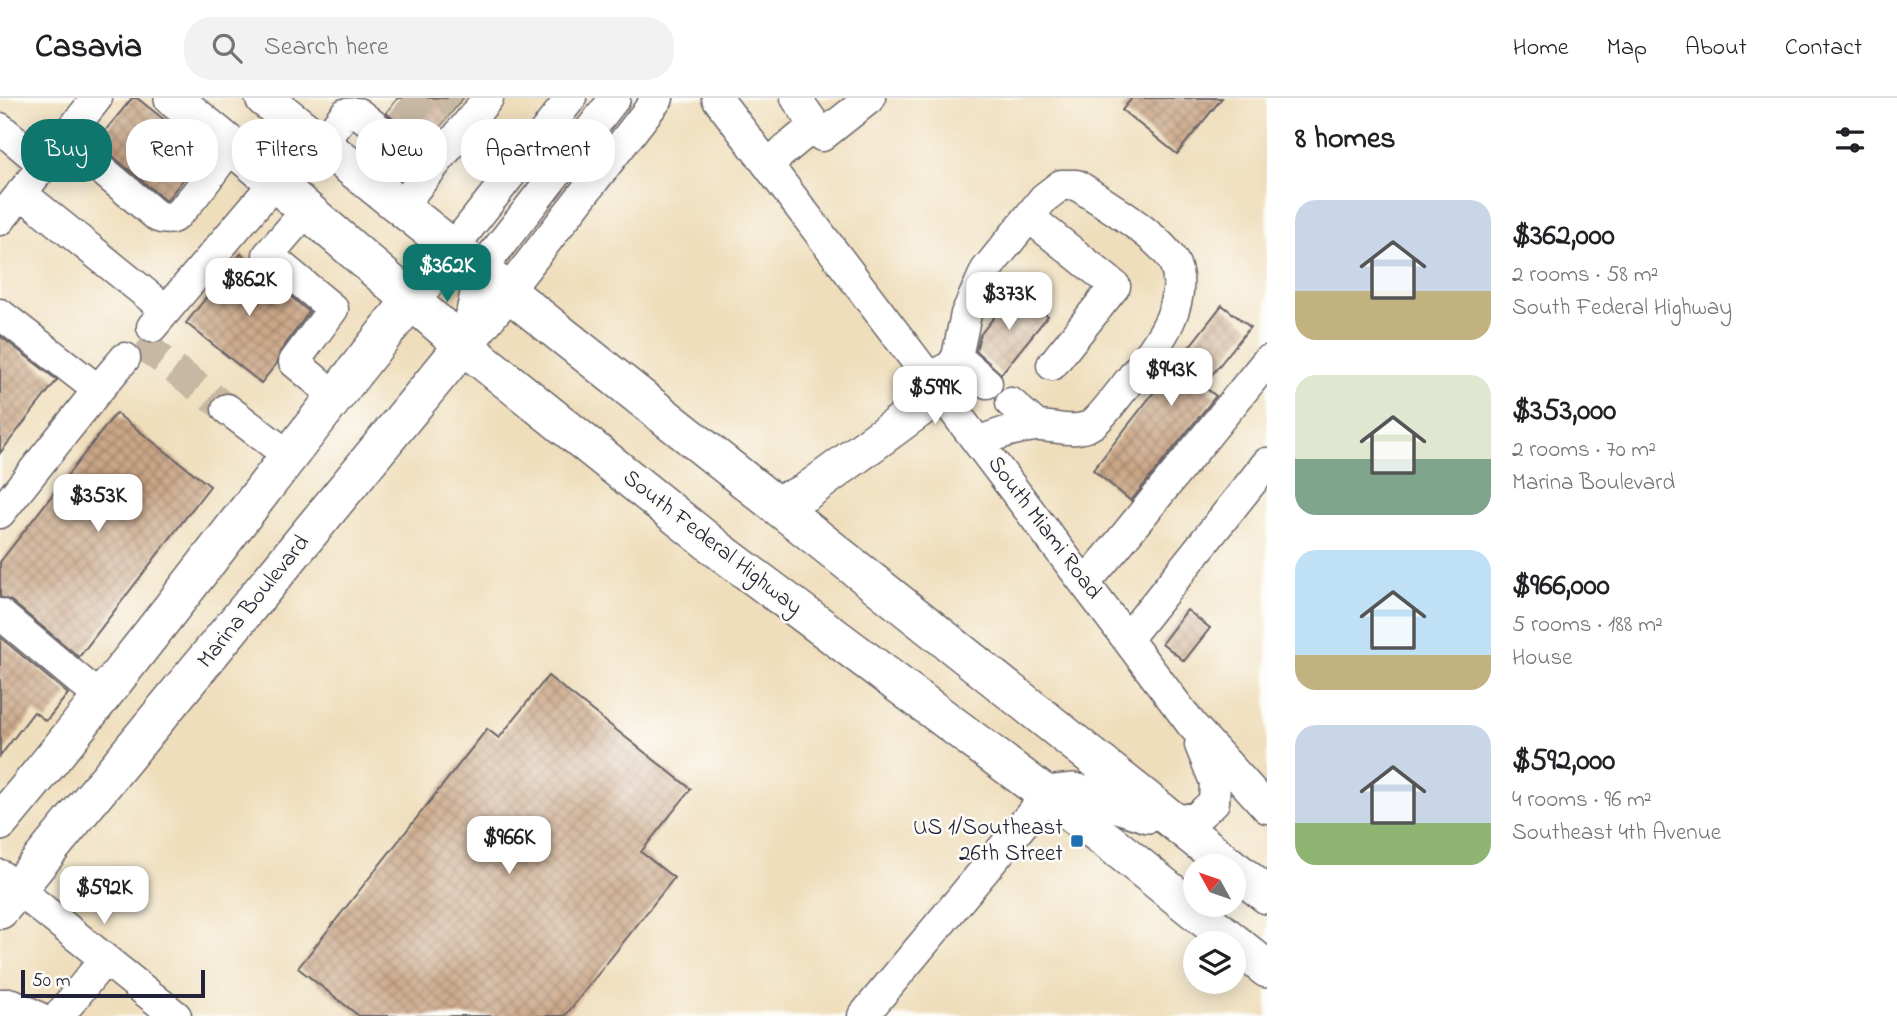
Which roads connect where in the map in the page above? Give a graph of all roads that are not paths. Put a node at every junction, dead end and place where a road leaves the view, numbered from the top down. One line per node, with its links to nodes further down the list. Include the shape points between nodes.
1 (97, 98): 11 (street)
2 (173, 98): 20 (main road, South Federal Highway)
3 (264, 98): 12 (main road)
4 (571, 98): 14 (street)
5 (615, 98): 34 (street)
6 (659, 98): 34 (street)
7 (718, 98): 22 (street, South Miami Road)
8 (796, 98): 16 (street)
9 (870, 98): 16 (street, via 822,136)
10 (372, 108): 13 (street)
11 (81, 119)
12 (290, 119)
13 (341, 119)
14 (554, 119)
15 (461, 122): 18 (street)
16 (815, 125): 22 (street)
17 (0, 128): 19 (street)
18 (447, 144)
19 (21, 146)
20 (232, 146): 23 (street, via 173,218 158,217)
21 (342, 161): 29 (main road)
22 (768, 164): 43 (street, South Miami Road)
23 (112, 178)
24 (30, 182): 28 (street)
25 (275, 182): 28 (street, via 159,318); 30 (main road, South Federal Highway)
26 (421, 182): 29 (street)
27 (504, 182): 33 (street)
28 (21, 193): 32 (street)
29 (400, 208): 33 (main road)
30 (307, 210): 35 (main road, South Federal Highway); 45 (street, via 268,254 332,309 294,362)
31 (1029, 217): 38 (street, via 986,270 965,314); 41 (street, via 1115,286); 48 (street, via 1061,185 1077,185 1158,242 1175,265 1178,294 1154,349 1092,424)
32 (0, 220)
33 (452, 249): 34 (main road); 35 (main road)
34 (493, 282): 37 (main road, Marina Boulevard); 52 (main road)
35 (411, 300): 37 (main road, South Federal Highway); 45 (main road)
36 (0, 314): 44 (street)
37 (464, 346): 59 (main road, South Federal Highway, via 720,551); 65 (main road, Marina Boulevard)
38 (957, 357): 42 (street); 43 (street)
39 (125, 358): 44 (street)
40 (1267, 361): 54 (street)
41 (1052, 365)
42 (988, 383)
43 (936, 385): 49 (street, South Miami Road); 52 (main road, via 806,492)
44 (98, 390): 53 (street)
45 (335, 396): 50 (main road)
46 (1011, 403): 48 (street)
47 (227, 409): 50 (street)
48 (1037, 426): 49 (street)
49 (979, 442): 54 (street, South Miami Road)
50 (289, 456): 57 (main road)
51 (1267, 463): 56 (street)
52 (774, 503): 62 (main road)
53 (0, 513)
54 (1084, 583): 56 (street, South Miami Road)
55 (0, 614): 57 (street)
56 (1127, 639): 58 (street, South Miami Road)
57 (102, 699): 61 (main road)
58 (1192, 725): 60 (street, South Miami Road); 62 (street, South Miami Road, via 1215,782 1214,802 1197,817)
59 (1047, 795): 62 (main road, via 1074,792); 68 (main road, South Federal Highway); 73 (street)
60 (1267, 808)
61 (0, 822)
62 (1172, 822): 63 (main road)
63 (1214, 854)
64 (1246, 879): 66 (main road)
65 (6, 892): 67 (street)
66 (1267, 895)
67 (105, 959): 71 (street); 72 (street)
68 (1267, 969)
69 (0, 1004): 70 (street, via 13,1004)
70 (36, 1016)
71 (59, 1016)
72 (176, 1016)
73 (863, 1016)

